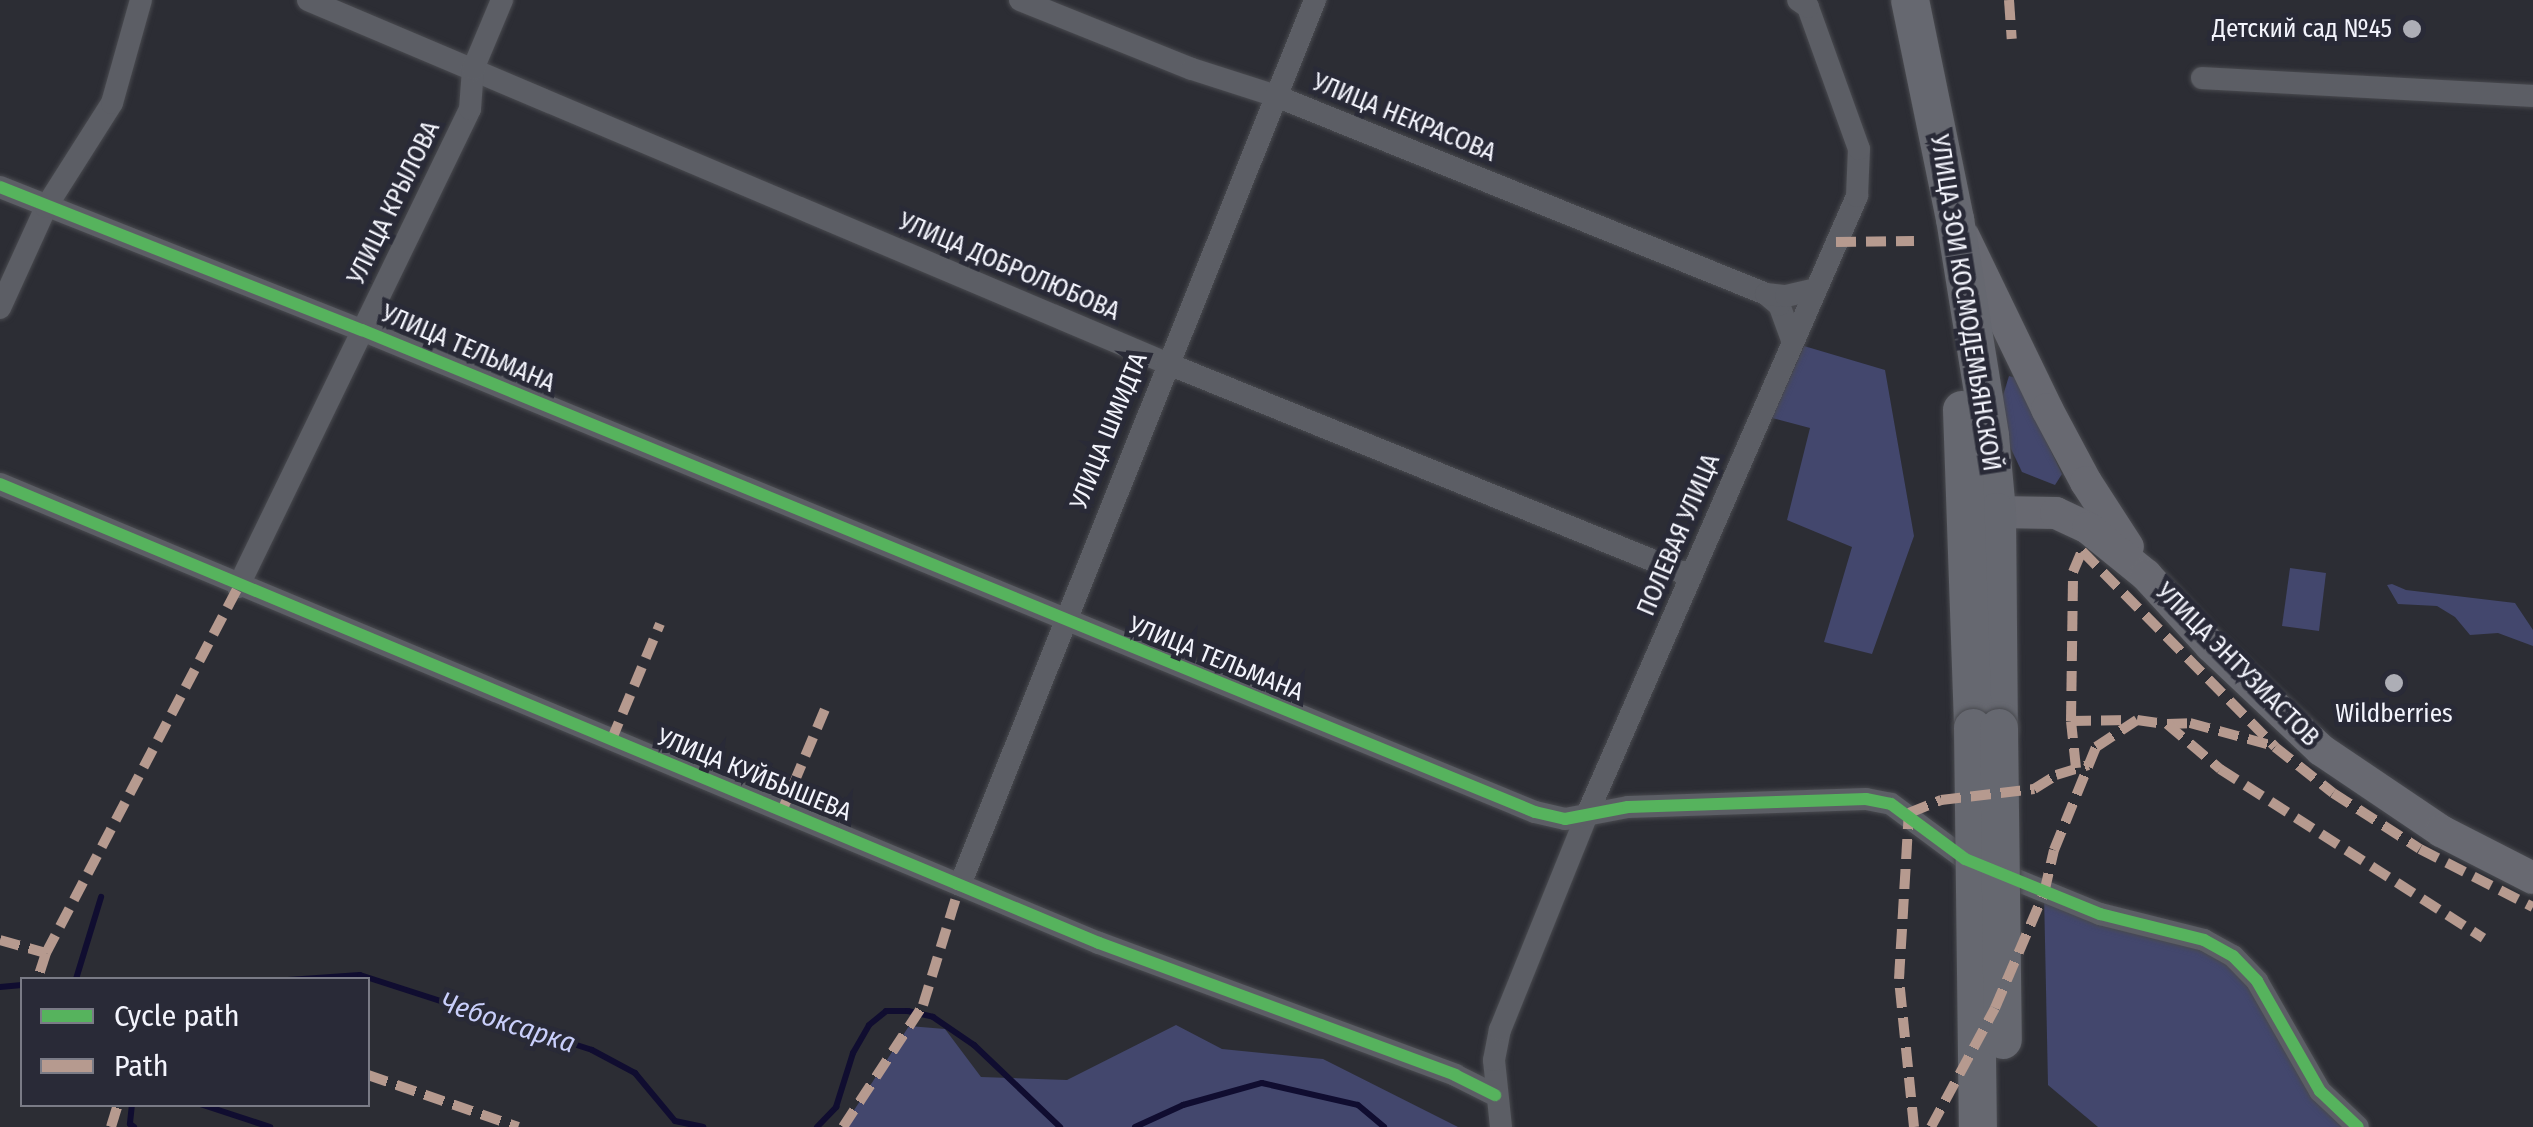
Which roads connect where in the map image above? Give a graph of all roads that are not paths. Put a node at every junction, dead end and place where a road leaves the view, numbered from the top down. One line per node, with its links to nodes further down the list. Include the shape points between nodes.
1 (142, 0): 14 (street, via 112,103)
2 (308, 0): 9 (street, УЛИЦА ДОБРОЛЮБОВА)
3 (502, 0): 9 (street, УЛИЦА КРЫЛОВА)
4 (1020, 0): 11 (street, УЛИЦА НЕКРАСОВА)
5 (1315, 0): 11 (street, УЛИЦА ШМИДТА)
6 (1798, 0): 16 (street, ПОЛЕВАЯ УЛИЦА, via 1808,7 1858,150 1858,196)
7 (1886, 0): 23 (main road, УЛИЦА ЗОИ КОСМОДЕМЬЯНСКОЙ)
8 (1910, 0): 15 (main road, УЛИЦА ЗОИ КОСМОДЕМЬЯНСКОЙ)
9 (473, 69): 19 (street, УЛИЦА КРЫЛОВА, via 470,109); 21 (street, УЛИЦА ДОБРОЛЮБОВА)
10 (2202, 78): 12 (street)
11 (1276, 96): 17 (street, УЛИЦА НЕКРАСОВА); 21 (street, УЛИЦА ШМИДТА)
12 (2533, 96)
13 (0, 187): 14 (street, УЛИЦА ТЕЛЬМАНА)
14 (46, 207): 18 (street); 19 (street, УЛИЦА ТЕЛЬМАНА)
15 (1955, 220): 23 (main road, УЛИЦА ЗОИ КОСМОДЕМЬЯНСКОЙ, via 1981,370); 24 (main road, УЛИЦА ЭНТУЗИАСТОВ, via 2086,482)
16 (1816, 289): 17 (street, УЛИЦА НЕКРАСОВА); 20 (street, ПОЛЕВАЯ УЛИЦА)
17 (1766, 294): 20 (street, via 1779,305)
18 (0, 308)
19 (362, 330): 26 (street, УЛИЦА КРЫЛОВА); 27 (street, УЛИЦА ТЕЛЬМАНА)
20 (1792, 340): 25 (street, ПОЛЕВАЯ УЛИЦА)
21 (1166, 363): 25 (street, УЛИЦА ДОБРОЛЮБОВА); 27 (street, УЛИЦА ШМИДТА)
22 (0, 484): 26 (street, УЛИЦА КУЙБЫШЕВА)
23 (1983, 514): 24 (main road, УЛИЦА ЭНТУЗИАСТОВ, via 2047,511 2072,518); 28 (main road, УЛИЦА ЗОИ КОСМОДЕМЬЯНСКОЙ)
24 (2146, 575): 30 (main road, УЛИЦА ЭНТУЗИАСТОВ, via 2321,750 2427,822)
25 (1691, 576): 29 (street, ПОЛЕВАЯ УЛИЦА)
26 (238, 587): 31 (street, УЛИЦА КУЙБЫШЕВА)
27 (1064, 622): 29 (street, УЛИЦА ТЕЛЬМАНА, via 1535,812); 31 (street, УЛИЦА ШМИДТА)
28 (1986, 728): 34 (main road, bridge); 35 (main road, bridge)
29 (1586, 818): 32 (street, ПОЛЕВАЯ УЛИЦА, via 1500,1030); 36 (street, УЛИЦА ТЕЛЬМАНА, via 1628,806 1866,798 1891,804 1965,859 2086,908 2204,940 2233,956 2257,981 2320,1091)
30 (2533, 878)
31 (960, 885): 32 (street, УЛИЦА КУЙБЫШЕВА)
32 (1495, 1095): 33 (street, ПОЛЕВАЯ УЛИЦА)
33 (1500, 1127)
34 (1978, 1127)
35 (2004, 1127)
36 (2358, 1127)

